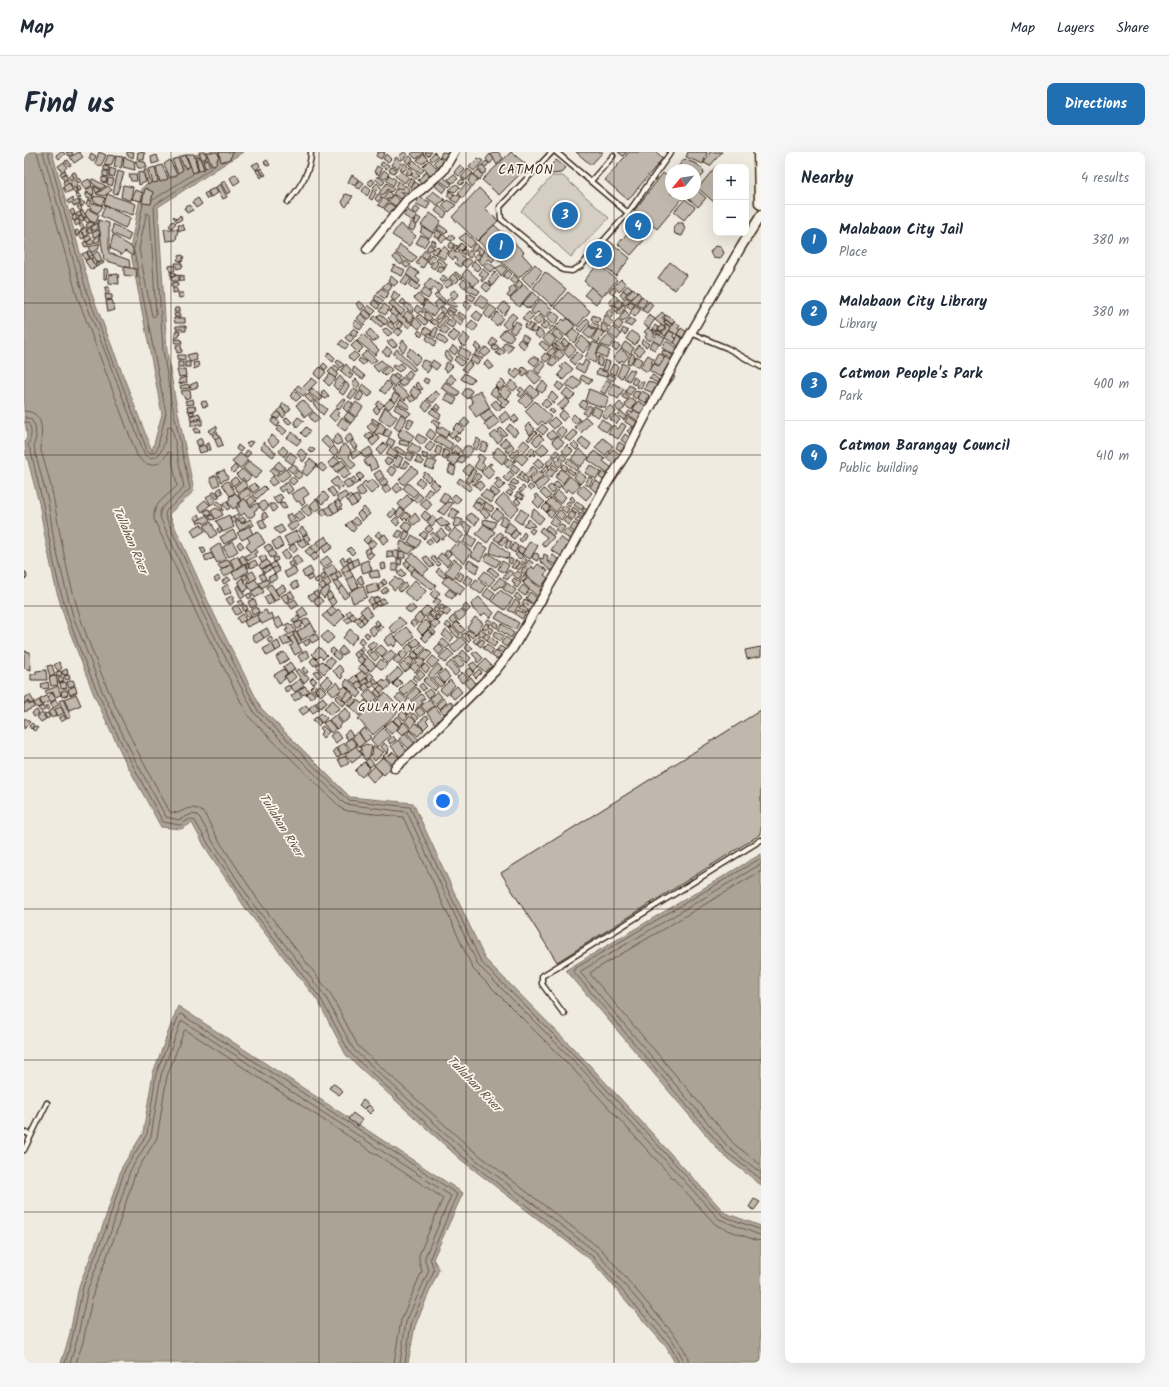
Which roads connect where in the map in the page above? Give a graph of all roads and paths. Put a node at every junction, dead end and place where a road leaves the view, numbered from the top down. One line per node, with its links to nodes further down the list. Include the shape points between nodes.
1 (311, 152): 9 (lane, via 305,176)
2 (454, 152): 13 (street, via 443,171 407,200)
3 (552, 152): 11 (lane, via 500,207 500,218 563,270 572,271 581,266)
4 (556, 152): 8 (lane)
5 (671, 152): 11 (lane)
6 (760, 152): 10 (main road)
7 (613, 156): 8 (lane)
8 (591, 182): 11 (lane)
9 (288, 202)
10 (761, 203)
11 (628, 213)
12 (761, 215): 14 (street)
13 (367, 249)
14 (691, 333): 15 (lane, via 727,348); 16 (street, via 627,452 513,648 496,670)
15 (761, 367)
16 (395, 768)
17 (761, 840): 18 (lane, via 542,976 542,984)
18 (564, 1014)
19 (47, 1103): 21 (lane)
20 (24, 1132): 21 (lane)
21 (32, 1135): 22 (lane)
22 (24, 1150)

